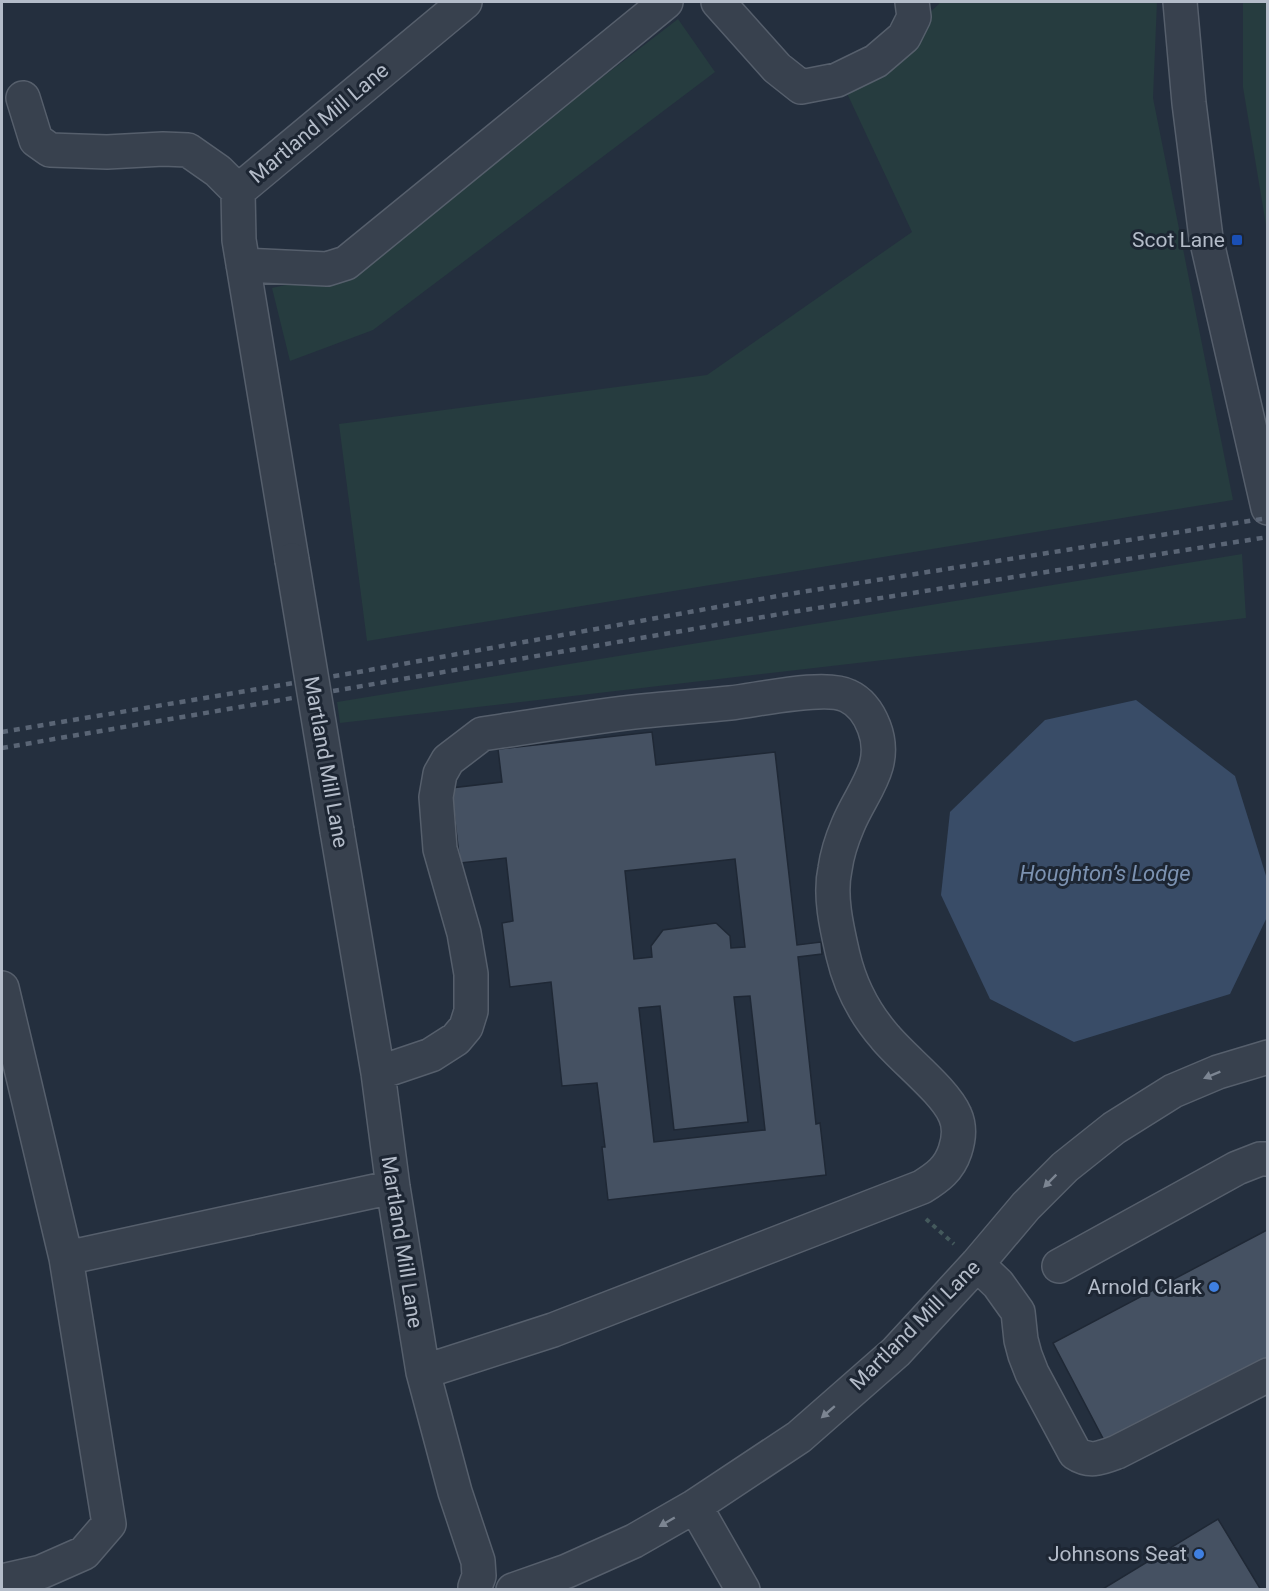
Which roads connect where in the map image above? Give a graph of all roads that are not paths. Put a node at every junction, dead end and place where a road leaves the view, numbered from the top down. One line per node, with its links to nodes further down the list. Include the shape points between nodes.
1 (465, 2): 7 (street, Martland Mill Lane)
2 (666, 2): 8 (street, via 346,262 327,269)
3 (718, 2): 4 (street, via 777,68 801,87 837,80 876,61 904,37 914,17)
4 (912, 2)
5 (1180, 2): 9 (street, via 1206,238)
6 (23, 98): 7 (street, via 36,140 50,150 188,150)
7 (238, 191): 8 (street, Martland Mill Lane)
8 (243, 265): 12 (street, Martland Mill Lane, bridge)
9 (1268, 508)
10 (2, 988): 15 (street)
11 (1268, 1057): 16 (street, Martland Mill Lane, one-way to 16, via 1173,1091 1113,1128 1065,1167)
12 (378, 1073): 14 (street, Martland Mill Lane); 18 (street, via 431,1054 456,1039 466,1027 471,1011 464,933 440,849 436,797 440,774 463,747 482,734 818,691 847,695 870,716 880,752 876,769 848,824 834,871 838,932 854,988 869,1016 902,1056 947,1100 955,1115 957,1144 941,1176 922,1187 563,1327)
13 (1268, 1159): 17 (street, via 1238,1168)
14 (393, 1187): 15 (street); 18 (street, Martland Mill Lane)
15 (66, 1258): 21 (street, via 109,1524 84,1553 41,1572)
16 (977, 1264): 19 (street, via 1018,1312 1021,1340 1032,1372 1075,1453 1084,1459 1117,1452); 20 (street, Martland Mill Lane, one-way to 20, via 896,1352 800,1437)
17 (1059, 1266)
18 (423, 1372): 22 (street, Martland Mill Lane, via 478,1561 479,1576)
19 (1268, 1375)
20 (695, 1506): 24 (street, Martland Mill Lane, one-way to 24, via 634,1541); 25 (street)
21 (2, 1581)
22 (474, 1588): 23 (street, Martland Mill Lane)
23 (507, 1590)
24 (513, 1590)
25 (743, 1590)

